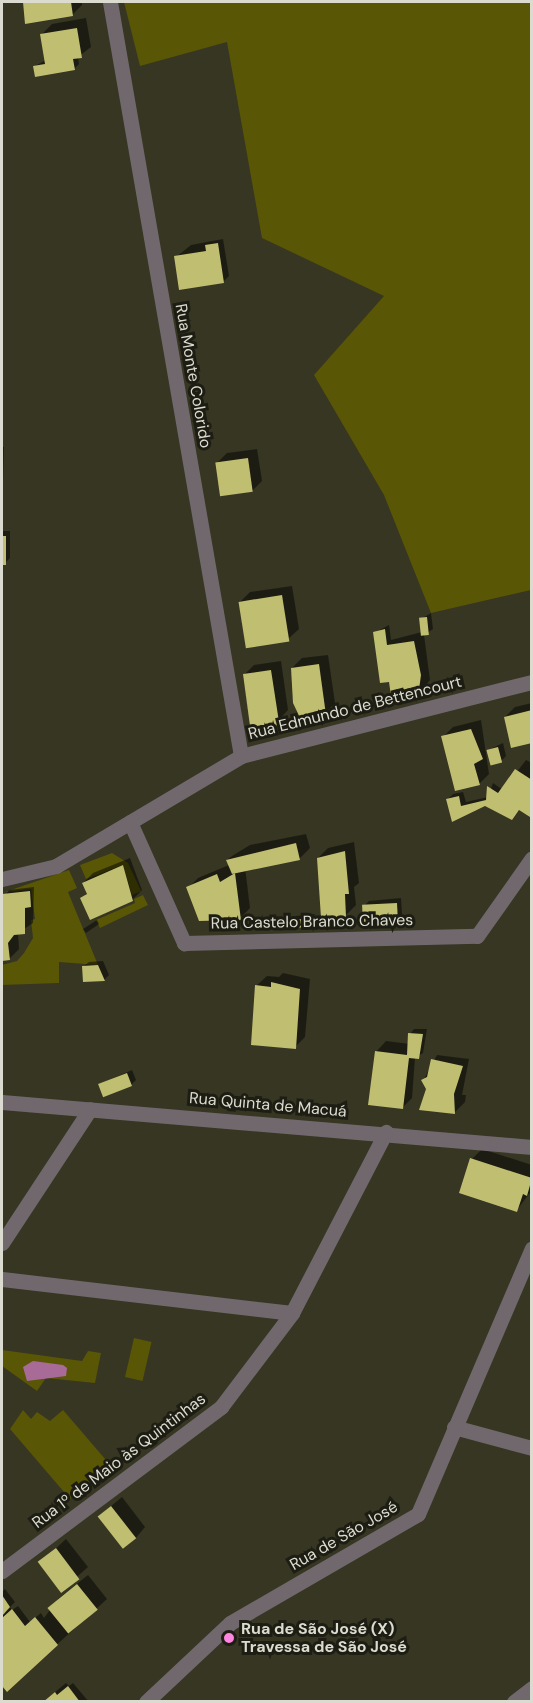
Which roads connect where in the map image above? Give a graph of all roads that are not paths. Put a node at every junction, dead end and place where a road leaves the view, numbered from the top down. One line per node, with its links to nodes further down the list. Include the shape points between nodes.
1 (110, 2): 3 (street, Rua Monte Colorido)
2 (531, 682): 3 (street, Rua Edmundo de Bettencourt)
3 (241, 756): 4 (street, Rua Edmundo de Bettencourt)
4 (130, 822): 5 (street, Rua Castelo Branco Chaves, via 184,943 477,936); 6 (street, Rua Edmundo de Bettencourt, via 56,866)
5 (531, 858)
6 (2, 879)
7 (2, 1102): 8 (street, Rua Quinta de Macuá)
8 (90, 1109): 9 (street, Rua Quinta de Macuá); 11 (street)
9 (386, 1132): 10 (street, Rua Quinta de Macuá); 14 (street, Rua 1º de Maio às Quintinhas)
10 (531, 1147)
11 (2, 1243)
12 (531, 1248): 15 (street, Rua de São José)
13 (2, 1279): 14 (street)
14 (292, 1313): 17 (street, Rua 1º de Maio às Quintinhas, via 221,1407)
15 (454, 1427): 16 (street); 19 (street, Rua de São José, via 418,1514 230,1623)
16 (531, 1448)
17 (2, 1571)
18 (531, 1688): 21 (street)
19 (164, 1694): 20 (street, Rua de São José)
20 (146, 1701)
21 (514, 1701)

